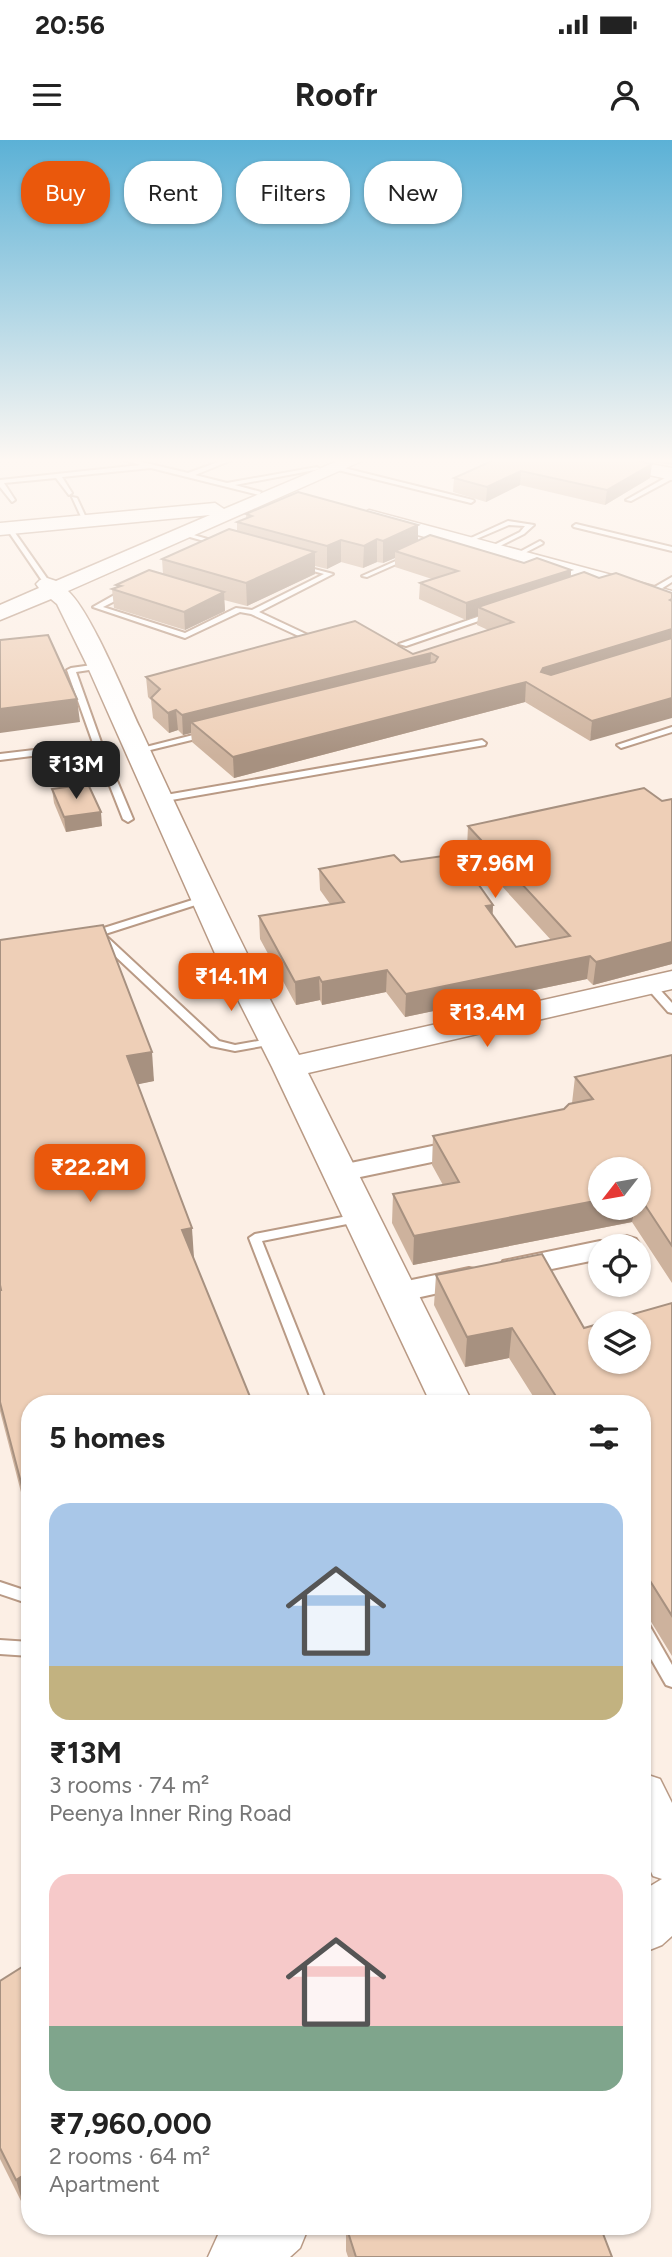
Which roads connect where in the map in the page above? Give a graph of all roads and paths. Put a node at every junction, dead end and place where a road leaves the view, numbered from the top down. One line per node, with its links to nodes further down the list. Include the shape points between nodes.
1 (23, 559): 10 (lane)
2 (117, 559): 10 (street)
3 (123, 559): 10 (street)
4 (405, 559): 7 (lane)
5 (524, 559): 11 (street, via 596,582)
6 (292, 563): 16 (lane, via 330,574)
7 (365, 576)
8 (672, 579): 11 (lane)
9 (135, 588): 15 (lane, via 97,607 184,636)
10 (42, 591): 13 (street); 17 (street); 21 (street, via 66,601)
11 (650, 592): 12 (street)
12 (672, 598)
13 (0, 604)
14 (225, 606): 15 (lane)
15 (239, 610): 16 (lane)
16 (253, 612): 19 (lane)
17 (0, 613)
18 (496, 614): 20 (lane)
19 (305, 638)
20 (403, 643)
21 (99, 666): 25 (lane, via 71,670); 27 (street)
22 (672, 729): 26 (lane)
23 (220, 730): 27 (lane)
24 (482, 743): 29 (lane)
25 (98, 745): 28 (lane); 30 (lane)
26 (621, 745)
27 (138, 750): 29 (street)
28 (0, 757)
29 (160, 799): 31 (street)
30 (128, 820)
31 (205, 899): 32 (lane); 36 (street)
32 (97, 934): 33 (lane); 36 (lane, via 215,1044)
33 (83, 936)
34 (661, 983): 35 (lane); 36 (street)
35 (672, 1010)
36 (283, 1054): 38 (street)
37 (485, 1143): 38 (street)
38 (341, 1173): 39 (street)
39 (362, 1218): 41 (street); 42 (lane, via 255,1238)
40 (588, 1252): 41 (street)
41 (398, 1292): 43 (street)
42 (316, 1395)
43 (448, 1395)
44 (0, 1588): 45 (lane)
45 (21, 1595)
46 (651, 1644): 49 (lane)
47 (0, 1647): 48 (lane)
48 (21, 1648)
49 (672, 1680)
50 (651, 1815): 51 (street)
51 (672, 1858)
52 (672, 1901): 53 (street)
53 (651, 1918)
54 (267, 2235): 55 (street)
55 (240, 2257)

